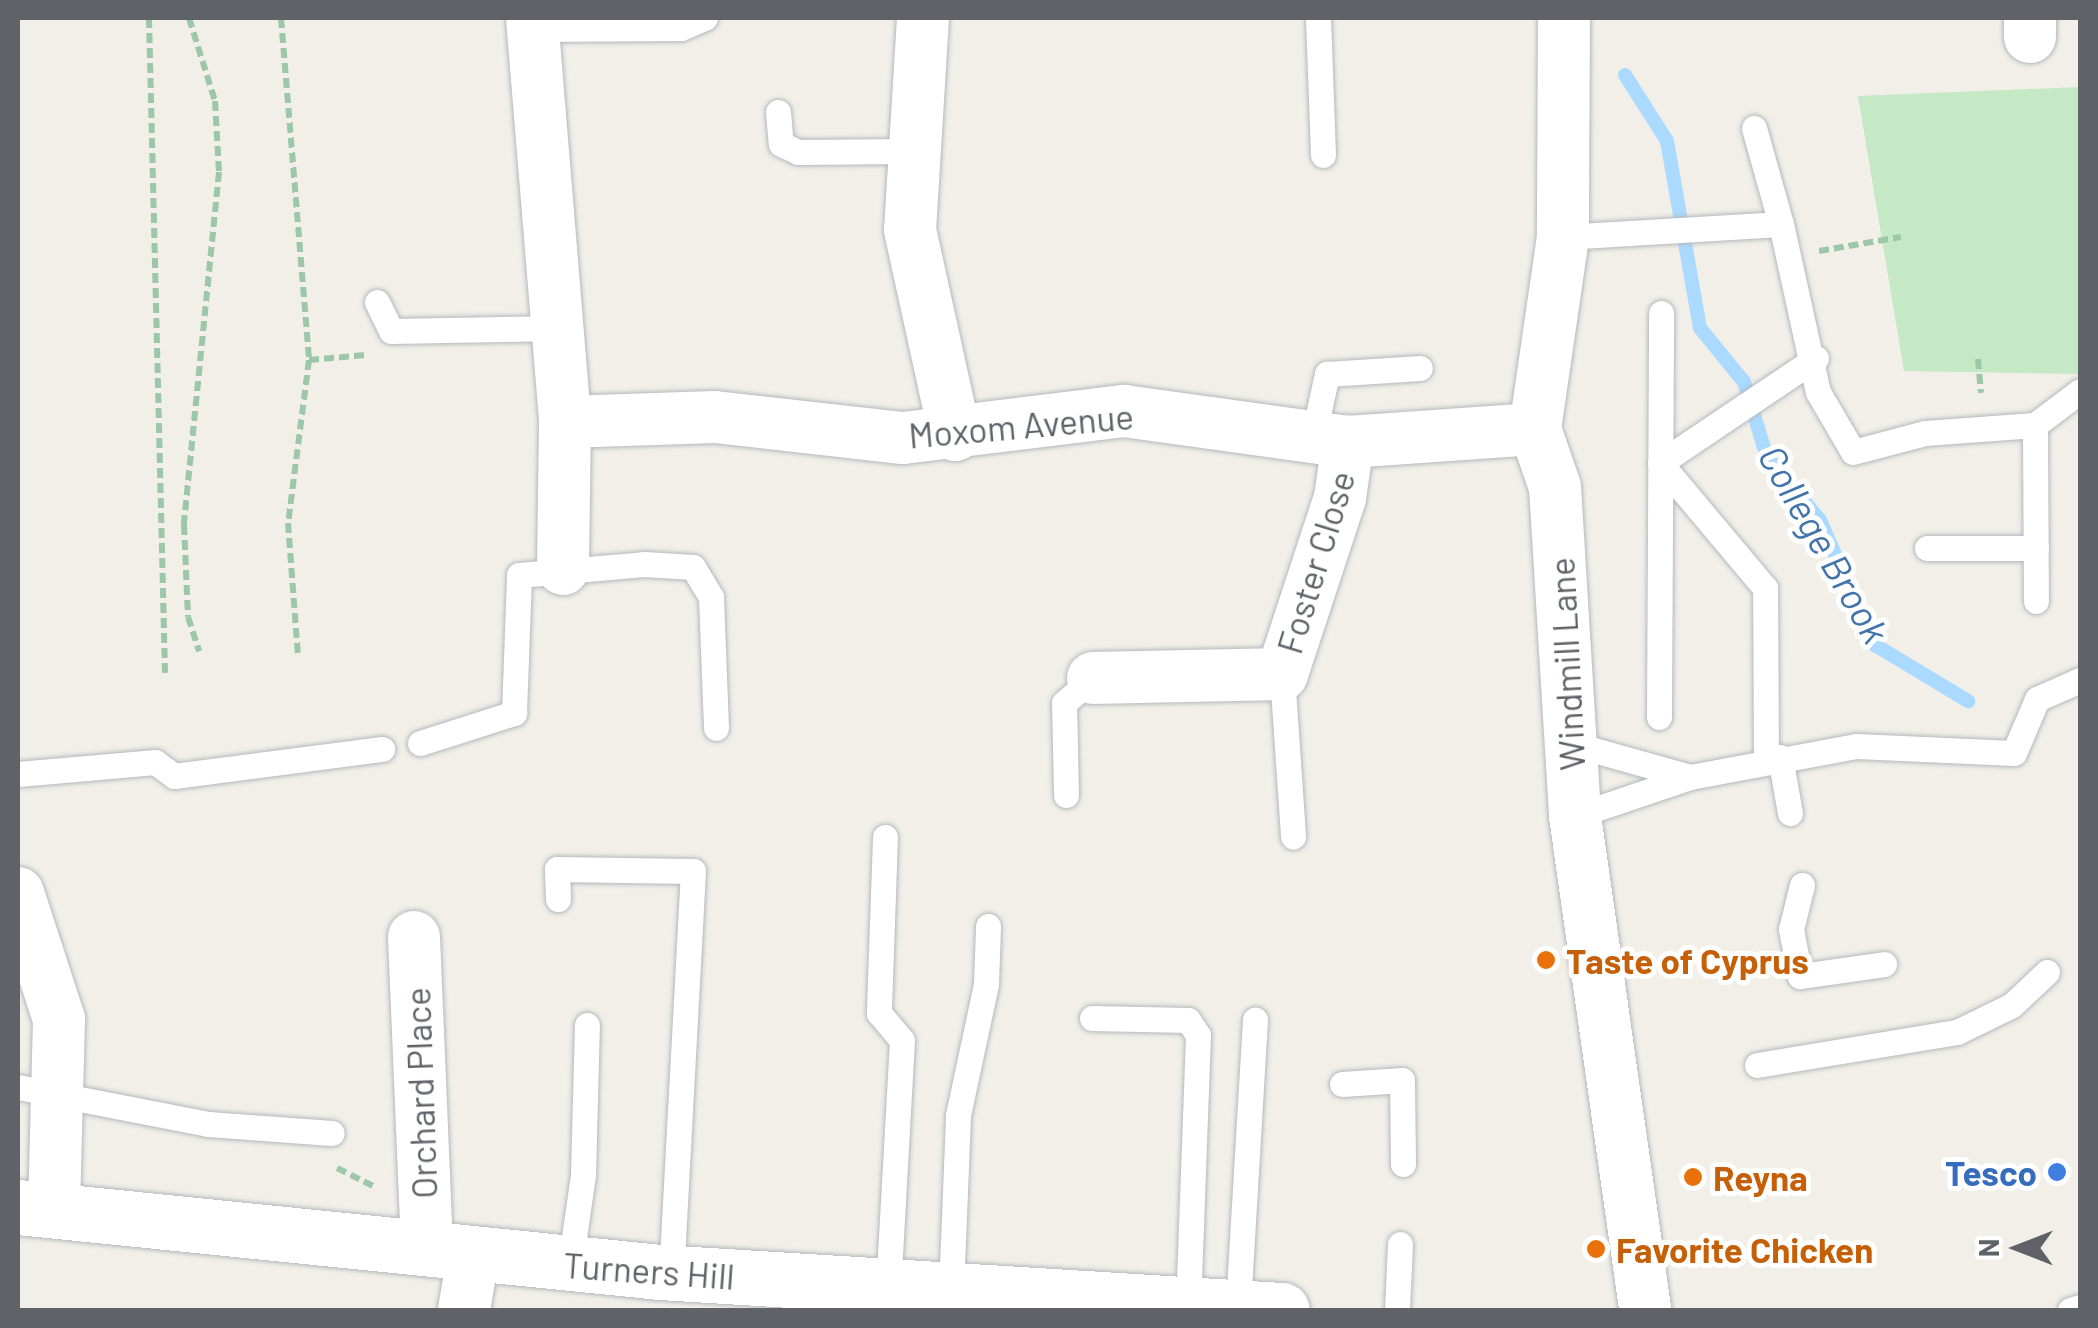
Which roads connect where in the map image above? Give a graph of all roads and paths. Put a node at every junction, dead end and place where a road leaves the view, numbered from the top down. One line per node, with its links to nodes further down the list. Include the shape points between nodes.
1 (149, 18): 37 (path)
2 (189, 18): 35 (path, via 215,101 219,172 184,525 188,617)
3 (281, 18): 22 (path, via 285,153)
4 (706, 18): 8 (lane, via 681,28)
5 (923, 18): 11 (street)
6 (1318, 18): 12 (lane)
7 (1564, 18): 14 (street, Windmill Lane)
8 (532, 23): 19 (street)
9 (778, 112): 11 (lane, via 781,144 798,152)
10 (1754, 128): 13 (lane)
11 (912, 151): 28 (street, via 910,230)
12 (1323, 155)
13 (1781, 224): 14 (lane); 16 (lane)
14 (1563, 237): 27 (street, Windmill Lane)
15 (1901, 237): 16 (path)
16 (1790, 256): 21 (lane)
17 (376, 302): 20 (lane)
18 (1661, 312): 30 (lane)
19 (559, 328): 20 (lane); 25 (street)
20 (391, 331): 22 (path, via 372,354)
21 (1816, 358): 26 (lane, via 1831,428 1853,452 1926,432); 30 (lane)
22 (310, 360): 36 (path, via 288,522)
23 (1420, 368): 29 (lane, via 1327,374)
24 (2080, 391): 26 (lane)
25 (565, 422): 28 (street, Moxom Avenue, via 714,417); 33 (street)
26 (2035, 425): 32 (lane)
27 (1535, 429): 29 (street, Moxom Avenue); 44 (street, Windmill Lane, via 1555,486)
28 (955, 436): 29 (street, Moxom Avenue, via 1124,410)
29 (1330, 440): 38 (street, Foster Close, via 1340,498)
30 (1660, 462): 41 (lane); 46 (lane, via 1765,588)
31 (1927, 548): 32 (lane)
32 (2036, 548): 34 (lane)
33 (563, 570): 42 (lane, via 693,567 711,597); 43 (lane, via 519,575 514,713)
34 (2036, 601)
35 (199, 650)
36 (298, 655)
37 (164, 673)
38 (1282, 674): 39 (street, Foster Close); 53 (lane)
39 (1093, 678): 49 (lane, via 1064,702)
40 (2080, 680): 46 (lane, via 2037,699 2014,753 1919,743)
41 (1659, 717)
42 (716, 728)
43 (420, 744)
44 (1569, 744): 48 (lane); 51 (street, Windmill Lane)
45 (382, 749): 47 (lane, via 174,776 155,762)
46 (1773, 759): 48 (lane); 50 (lane)
47 (18, 774)
48 (1690, 777): 51 (lane)
49 (1066, 794)
50 (1790, 813)
51 (1575, 816): 80 (street, Windmill Lane)
52 (885, 837): 75 (lane, via 879,1014 902,1040)
53 (1293, 837)
54 (1802, 885): 59 (lane, via 1791,929 1800,976)
55 (18, 892): 66 (street, via 59,1019)
56 (558, 898): 74 (lane, via 557,868 693,872)
57 (988, 926): 75 (lane, via 986,984)
58 (414, 938): 71 (street, Orchard Place)
59 (1884, 964)
60 (2047, 972): 64 (lane, via 2012,1004 1957,1032)
61 (1092, 1018): 76 (lane, via 1188,1020 1198,1035)
62 (1255, 1020): 76 (lane)
63 (587, 1025): 73 (lane, via 583,1175)
64 (1757, 1065)
65 (1342, 1084): 69 (lane, via 1402,1080)
66 (40, 1090): 67 (lane, via 208,1124); 70 (street)
67 (296, 1130): 68 (lane); 71 (path, via 310,1154 384,1192)
68 (332, 1134)
69 (1403, 1164)
70 (36, 1209): 71 (main road, Turners Hill)
71 (442, 1235): 73 (main road, Turners Hill); 78 (street, Orchard Place)
72 (1400, 1244): 79 (lane)
73 (570, 1265): 74 (main road, Turners Hill)
74 (671, 1273): 75 (main road, Turners Hill)
75 (919, 1295): 76 (main road, Turners Hill)
76 (1236, 1306)
77 (2080, 1307): 81 (lane)
78 (464, 1310)
79 (1398, 1310)
80 (1645, 1310)
81 (2070, 1310)

